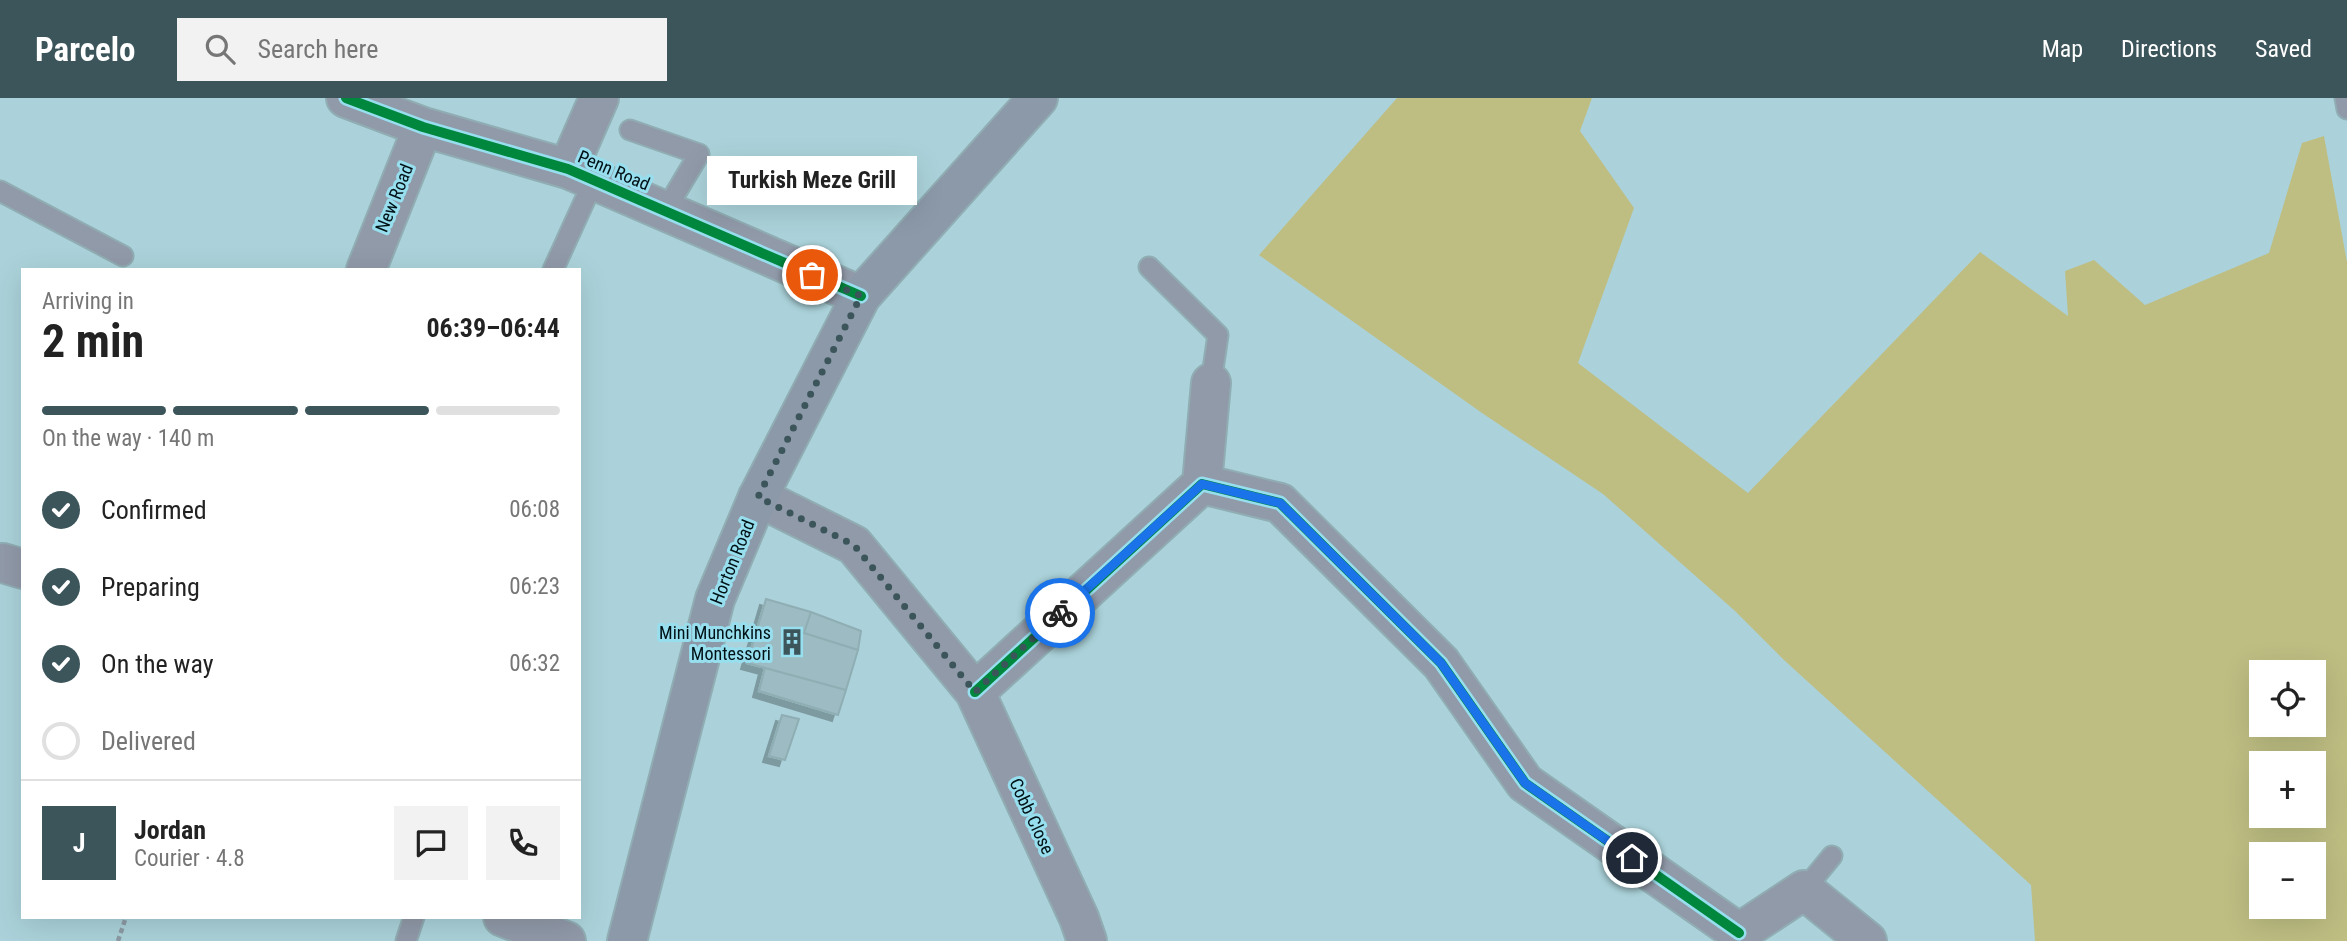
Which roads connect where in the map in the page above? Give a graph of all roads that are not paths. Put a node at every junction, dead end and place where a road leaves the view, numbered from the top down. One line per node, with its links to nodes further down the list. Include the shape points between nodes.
1 (346, 98): 6 (street, Penn Road)
2 (599, 98): 8 (street, Penn Road)
3 (1038, 98): 15 (main road, Horton Road)
4 (2345, 98): 5 (lane)
5 (2347, 109)
6 (423, 127): 8 (street, Penn Road); 13 (street, New Road)
7 (630, 130): 10 (lane, via 699,154)
8 (581, 174): 10 (street, Penn Road); 14 (lane)
9 (0, 191): 11 (lane)
10 (665, 211): 15 (street, Penn Road)
11 (124, 256)
12 (1149, 267): 16 (lane, via 1218,335)
13 (367, 268)
14 (554, 268)
15 (861, 296): 18 (main road, Horton Road)
16 (1212, 383): 17 (street)
17 (1202, 484): 19 (street); 24 (street, via 1280,503 1441,663 1525,783)
18 (758, 497): 19 (street, Cobb Close, via 854,545); 27 (main road, Horton Road, via 715,599)
19 (975, 692): 28 (street, Cobb Close)
20 (1832, 856): 21 (lane)
21 (1804, 890): 24 (street); 29 (street)
22 (414, 919): 25 (lane)
23 (508, 919): 26 (street)
24 (1737, 937)
25 (406, 941)
26 (566, 941)
27 (627, 941)
28 (1087, 941)
29 (1867, 941)

